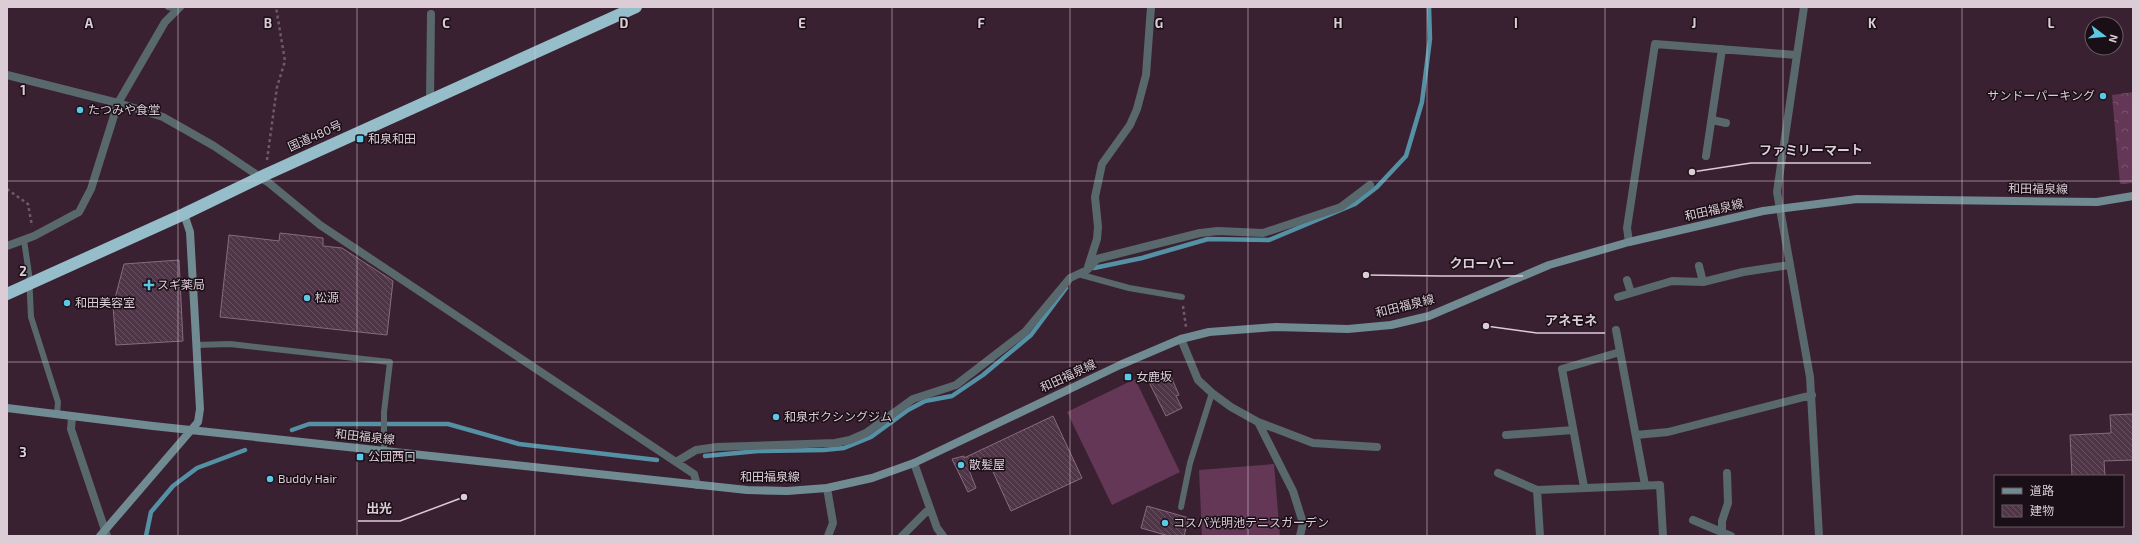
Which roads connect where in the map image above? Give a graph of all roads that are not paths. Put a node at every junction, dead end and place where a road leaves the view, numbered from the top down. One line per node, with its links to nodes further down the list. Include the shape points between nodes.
1 (168, 7): 5 (lane)
2 (636, 7): 10 (highway, 国道480号)
3 (1151, 7): 25 (street, via 1146,75 1130,125 1102,164 1095,197 1097,239)
4 (1804, 7): 8 (street)
5 (179, 8): 11 (street, via 165,22)
6 (431, 14): 10 (street)
7 (1722, 48): 8 (street); 12 (street); 21 (street, via 1655,44 1627,228)
8 (1796, 55): 18 (street, via 1777,192)
9 (7, 75): 11 (street)
10 (430, 100): 15 (highway, 国道480号)
11 (118, 103): 15 (street, via 163,117); 20 (street, via 91,189 79,212)
12 (1712, 120): 13 (street); 14 (street)
13 (1726, 123)
14 (1706, 156)
15 (263, 175): 19 (highway, 国道480号); 50 (street, via 320,225)
16 (1370, 185): 25 (street, via 1341,207 1263,233 1200,233 1097,259)
17 (2133, 196): 18 (main road, 和田福泉線, via 2097,202 1857,199)
18 (1779, 208): 21 (main road, 和田福泉線); 23 (street)
19 (184, 214): 29 (highway, 国道480号); 36 (main road, via 190,232)
20 (24, 240): 22 (street); 29 (lane)
21 (1630, 242): 35 (main road, 和田福泉線, via 1550,265 1429,316 1391,325 1348,329 1235,328)
22 (7, 246)
23 (1789, 265): 28 (street); 39 (street)
24 (1699, 266): 28 (street)
25 (1087, 270): 26 (street)
26 (1078, 274): 32 (lane, via 1129,288); 50 (street, via 1070,278 1025,332 956,385 913,399 866,433 835,443 696,450)
27 (1627, 280): 30 (street)
28 (1702, 282): 30 (street, via 1672,281)
29 (29, 284): 31 (highway, 国道480号); 41 (lane, via 31,317 58,402)
30 (1631, 293): 33 (street)
31 (7, 294)
32 (1182, 297)
33 (1618, 297)
34 (1616, 330): 37 (street)
35 (1182, 340): 38 (street, via 1198,380); 51 (main road, 和田福泉線, via 1120,365)
36 (196, 345): 44 (main road, via 200,409 198,422); 49 (lane, via 230,344 390,362 384,412)
37 (1620, 352): 45 (street, via 1562,368); 46 (street)
38 (1212, 393): 43 (street); 59 (lane, via 1190,463)
39 (1812, 395): 46 (street, via 1668,432); 71 (street)
40 (7, 408): 41 (main road, 和田福泉線)
41 (57, 414): 42 (main road, 和田福泉線)
42 (72, 416): 44 (main road, 和田福泉線); 62 (street, via 71,429)
43 (1258, 422): 48 (street, via 1313,443); 67 (street, via 1293,491 1303,524)
44 (192, 430): 49 (main road, 和田福泉線); 62 (main road)
45 (1573, 430): 47 (street); 56 (street)
46 (1636, 435): 55 (street)
47 (1506, 436)
48 (1377, 447)
49 (384, 451): 54 (main road, 和田福泉線)
50 (676, 462): 54 (street, via 694,474)
51 (914, 463): 57 (main road, 和田福泉線, via 872,478); 60 (street)
52 (1498, 473): 58 (street)
53 (1727, 473): 63 (street, via 1728,503 1722,521)
54 (697, 485): 57 (main road, 和田福泉線, via 787,491)
55 (1645, 485): 56 (street); 69 (street, via 1660,485)
56 (1584, 487): 58 (street)
57 (827, 488): 64 (street, via 833,523)
58 (1537, 490): 68 (street)
59 (1180, 507)
60 (930, 508): 65 (street); 66 (street, via 937,528)
61 (1693, 520): 63 (street)
62 (104, 534)
63 (1722, 534): 70 (street)
64 (828, 536)
65 (902, 536)
66 (943, 536)
67 (1300, 536)
68 (1540, 536)
69 (1663, 536)
70 (1731, 536)
71 (1819, 536)

